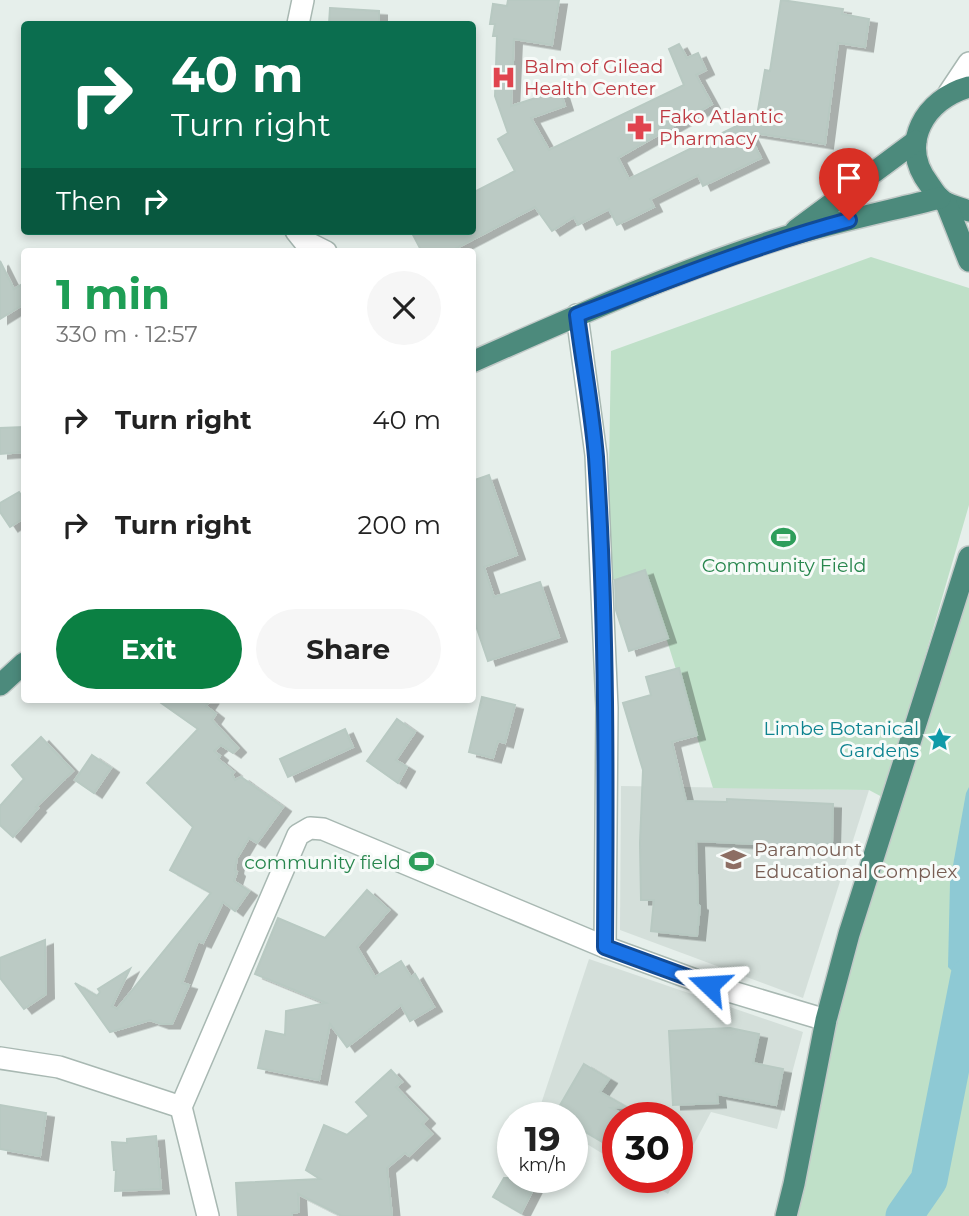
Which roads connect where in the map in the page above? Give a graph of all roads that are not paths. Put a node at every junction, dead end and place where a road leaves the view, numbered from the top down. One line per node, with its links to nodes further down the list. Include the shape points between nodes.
1 (303, 0): 2 (street)
2 (300, 21)
3 (969, 63): 4 (street)
4 (959, 90): 5 (highway, via 933,105 921,121)
5 (916, 141): 6 (highway, via 920,173); 9 (highway)
6 (943, 201): 7 (highway); 9 (highway); 11 (highway)
7 (969, 211)
8 (299, 235): 10 (street)
9 (785, 237): 12 (highway)
10 (318, 248)
11 (969, 261)
12 (577, 315): 13 (highway); 17 (street, via 596,455 607,708)
13 (476, 360)
14 (969, 558): 18 (highway)
15 (21, 666): 16 (highway)
16 (0, 685)
17 (605, 947): 18 (street); 20 (street, via 323,829 310,828 298,835 290,851)
18 (826, 1020): 22 (highway)
19 (0, 1058): 20 (street, via 59,1067)
20 (181, 1107): 21 (street)
21 (208, 1216)
22 (786, 1216)

